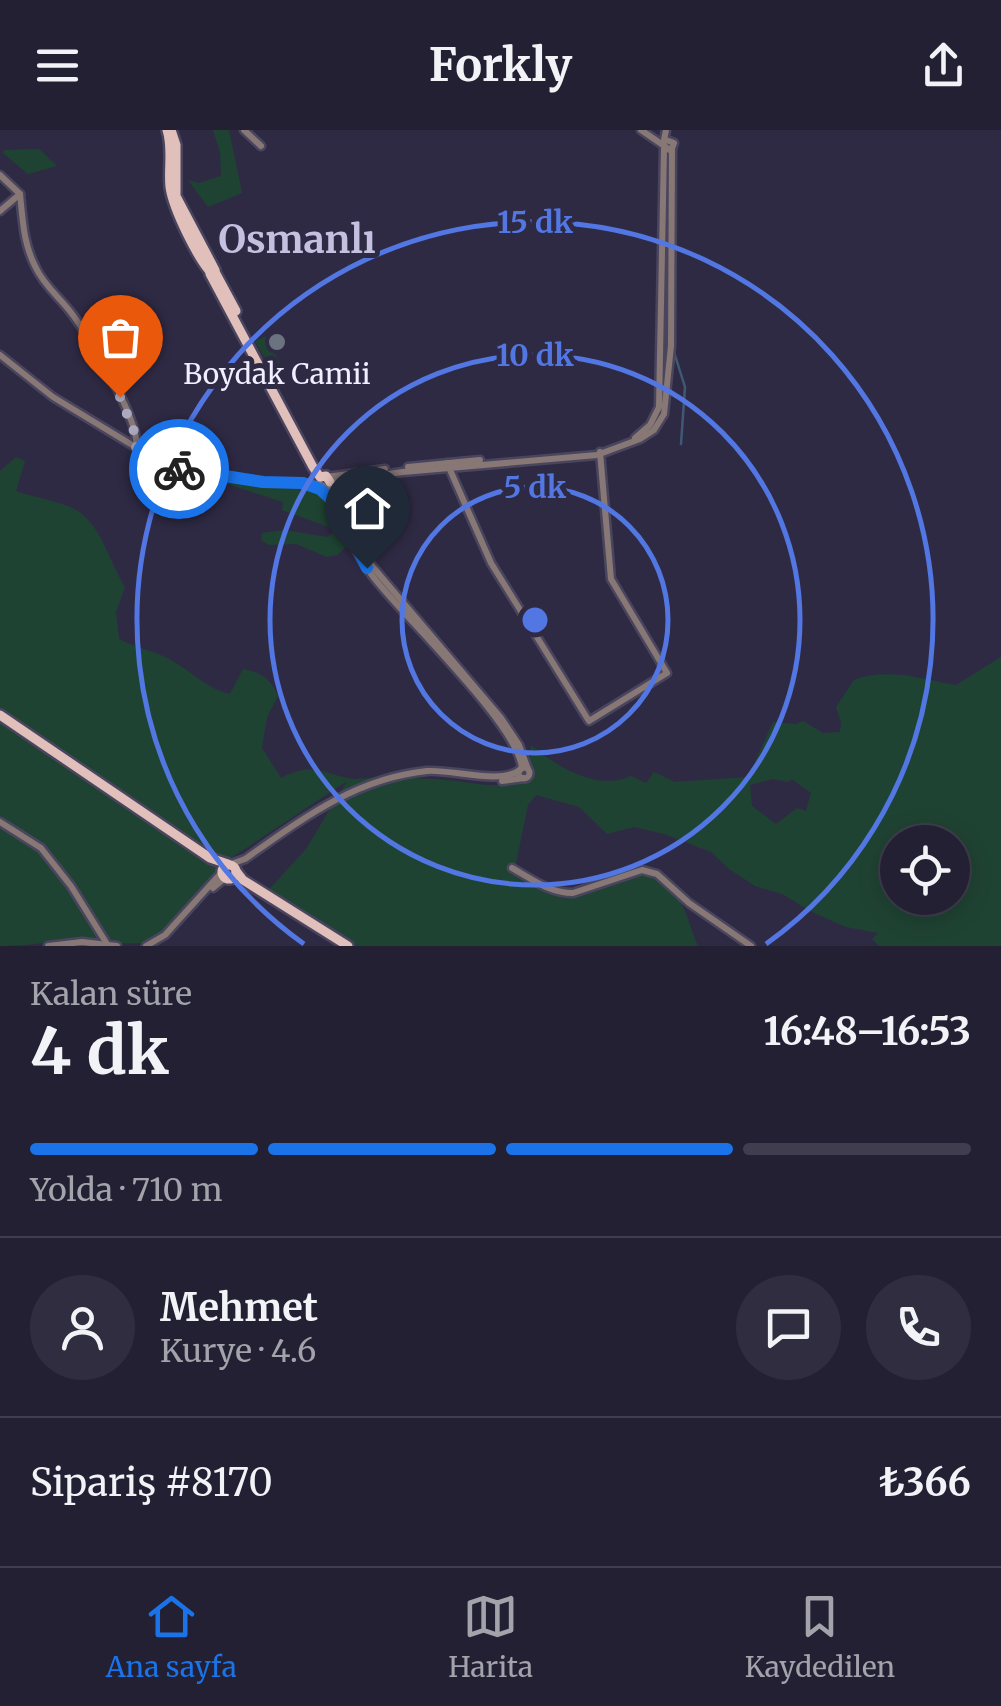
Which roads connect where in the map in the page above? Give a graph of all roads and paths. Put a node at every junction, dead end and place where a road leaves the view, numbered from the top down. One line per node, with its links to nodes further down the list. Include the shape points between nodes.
1 (169, 130): 14 (main road, via 176,146 176,196)
2 (244, 130): 6 (street)
3 (644, 130): 5 (street)
4 (670, 130): 5 (street)
5 (667, 145): 12 (street, via 667,346 658,419)
6 (261, 146)
7 (0, 175): 8 (street)
8 (20, 194): 9 (street); 11 (street, via 30,257 103,364)
9 (0, 211)
10 (0, 356): 11 (street)
11 (136, 447): 16 (street, via 162,471)
12 (600, 452): 13 (street); 13 (street, via 610,576 667,673 588,721 491,563)
13 (448, 465): 14 (street); 15 (street)
14 (324, 480): 15 (street); 16 (street); 17 (street); 18 (street)
15 (342, 480): 18 (street)
16 (285, 482): 17 (street)
17 (303, 483): 18 (street)
18 (333, 496): 22 (street, via 372,566 519,745 524,771 510,781 431,775 370,787)
19 (0, 716): 22 (main road)
20 (0, 822): 23 (street, via 41,848)
21 (512, 868): 29 (street, via 563,893 651,870)
22 (229, 871): 26 (street); 27 (street); 28 (main road)
23 (107, 944): 24 (street); 25 (street)
24 (48, 946)
25 (117, 946)
26 (146, 946)
27 (157, 946)
28 (345, 946)
29 (751, 946)

